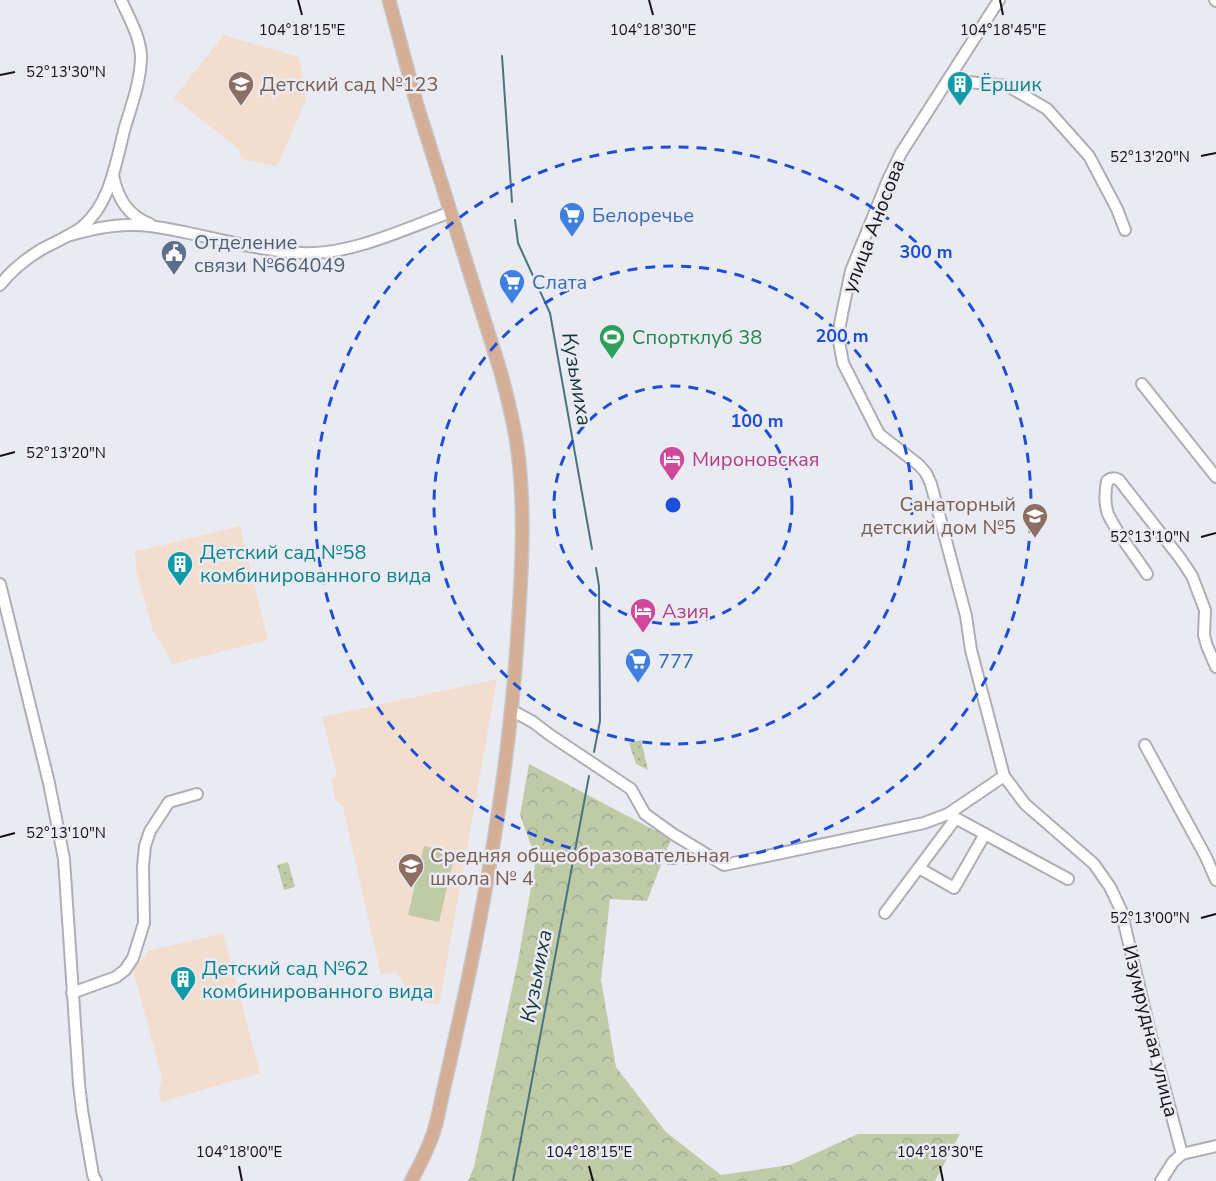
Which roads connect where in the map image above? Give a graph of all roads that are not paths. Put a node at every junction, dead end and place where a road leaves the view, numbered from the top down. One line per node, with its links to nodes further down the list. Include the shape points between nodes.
1 (120, 0): 5 (street, via 134,28 141,55 140,78)
2 (389, 0): 6 (main road)
3 (999, 0): 4 (street, улица Аносова)
4 (949, 80): 8 (street, via 1008,86 1047,109 1089,156); 18 (street, улица Аносова, via 888,180 851,271 838,336 843,363 879,434 919,465 931,484)
5 (113, 175): 7 (street, via 115,189 129,211); 9 (street, via 94,213)
6 (451, 212): 7 (street, via 357,246 322,253 258,247); 16 (main road, via 501,373 518,454 522,559)
7 (156, 227): 9 (street, via 110,226)
8 (1125, 230)
9 (67, 236): 10 (street, via 23,262)
10 (0, 285)
11 (1142, 384): 12 (street)
12 (1216, 477)
13 (1147, 574): 15 (street, via 1108,513 1105,494 1110,478 1119,480 1192,576 1205,610 1204,635)
14 (0, 584): 26 (street, via 61,842)
15 (1216, 667)
16 (511, 710): 20 (street, via 631,789 645,814 724,865); 30 (main road, via 484,904 434,1131)
17 (1145, 746): 24 (street)
18 (1004, 776): 20 (street); 28 (street, Изумрудная улица, via 1025,804 1094,864 1121,910)
19 (197, 794): 26 (street, via 169,802 150,831 143,866 144,923 133,958 116,977)
20 (952, 816): 21 (street); 22 (street)
21 (985, 834): 22 (street, via 954,888); 23 (street)
22 (919, 868): 25 (street)
23 (1068, 879)
24 (1216, 880)
25 (885, 913)
26 (72, 993): 29 (street, via 82,1110)
27 (1216, 1146): 28 (street)
28 (1182, 1154): 31 (street)
29 (94, 1179)
30 (411, 1181)
31 (1161, 1181)

